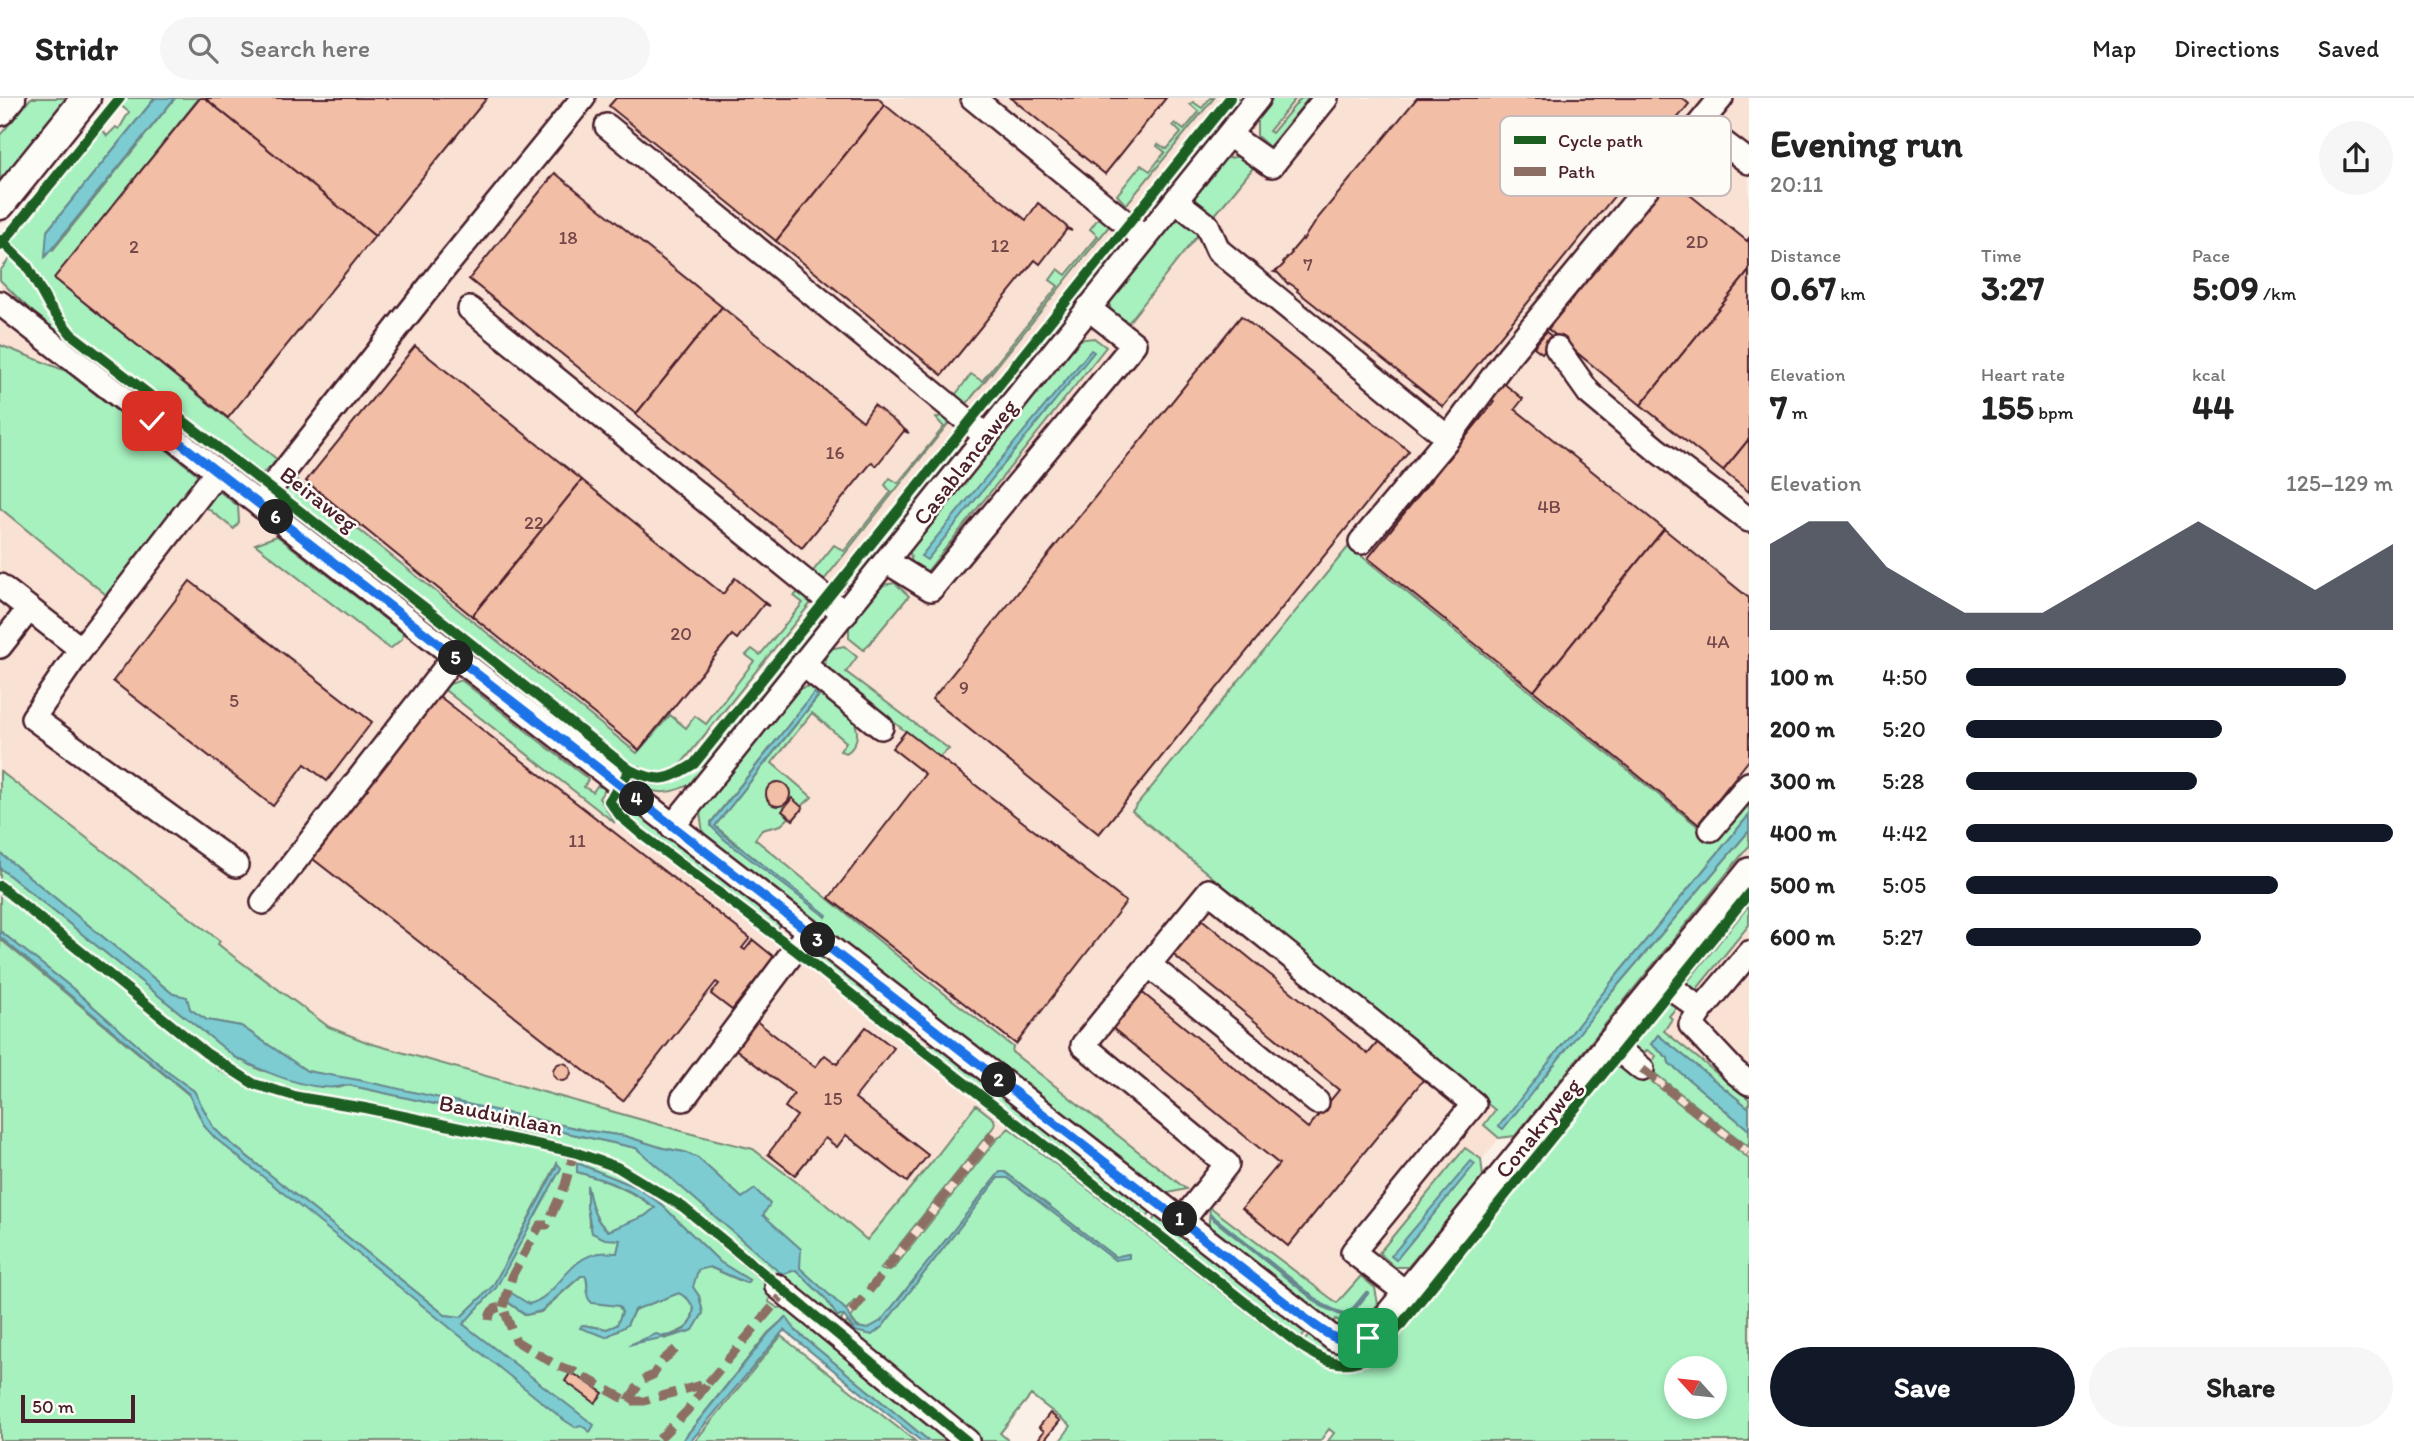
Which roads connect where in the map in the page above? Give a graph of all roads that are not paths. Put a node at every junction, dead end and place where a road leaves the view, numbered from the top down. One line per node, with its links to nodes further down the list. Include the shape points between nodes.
1 (10, 98): 8 (main road)
2 (86, 98): 16 (main road)
3 (583, 98): 25 (street, via 382,347)
4 (973, 98): 17 (street)
5 (1258, 98): 11 (street, Casablancaweg)
6 (1326, 98): 11 (street, via 1272,165)
7 (1721, 98): 9 (street)
8 (0, 111)
9 (1706, 116)
10 (607, 126): 22 (street)
11 (1229, 135): 15 (street, Casablancaweg)
12 (1731, 148): 13 (street)
13 (1749, 162)
14 (1640, 196): 23 (street, via 1509,355)
15 (1176, 201): 17 (street, Casablancaweg); 23 (street, via 1207,225 1218,250)
16 (0, 205)
17 (1144, 238): 19 (street, Casablancaweg)
18 (0, 303): 24 (street, Beiraweg)
19 (1088, 308): 22 (street, Casablancaweg); 28 (street, via 1134,344 931,589)
20 (470, 309): 31 (street)
21 (1557, 348): 26 (street, via 1589,393)
22 (986, 436): 28 (street, Casablancaweg)
23 (1448, 438): 27 (street)
24 (217, 472): 25 (street, Beiraweg); 33 (street)
25 (261, 506): 34 (street, Beiraweg)
26 (1749, 520)
27 (1361, 542)
28 (886, 561): 31 (street, Casablancaweg)
29 (0, 586): 30 (street)
30 (29, 609): 32 (street); 33 (street)
31 (845, 614): 35 (street, Casablancaweg)
32 (0, 646)
33 (81, 649): 40 (street, via 33,718)
34 (454, 657): 38 (street, Beiraweg); 42 (street)
35 (804, 665): 36 (street); 38 (street, Casablancaweg)
36 (881, 727)
37 (1749, 784): 39 (street)
38 (672, 827): 43 (street, Beiraweg)
39 (1711, 830)
40 (236, 865)
41 (1749, 870): 46 (street, Conakryweg)
42 (263, 902)
43 (808, 932): 51 (street); 53 (street, Beiraweg)
44 (1749, 953): 47 (street)
45 (1149, 965): 52 (street); 53 (street, via 1083,1045 1227,1164); 55 (street, via 1209,891 1474,1104 1353,1252)
46 (1660, 979): 47 (street); 48 (street, Conakryweg)
47 (1701, 1010): 50 (street, via 1691,1025)
48 (1609, 1042): 49 (street); 55 (street, Conakryweg)
49 (1642, 1069)
50 (1749, 1083)
51 (682, 1099)
52 (1317, 1102)
53 (1182, 1221): 56 (street, Beiraweg, via 1313,1324)
54 (777, 1286): 57 (street)
55 (1405, 1292): 56 (street, Conakryweg, via 1368,1338)
56 (1346, 1342)
57 (967, 1441)

